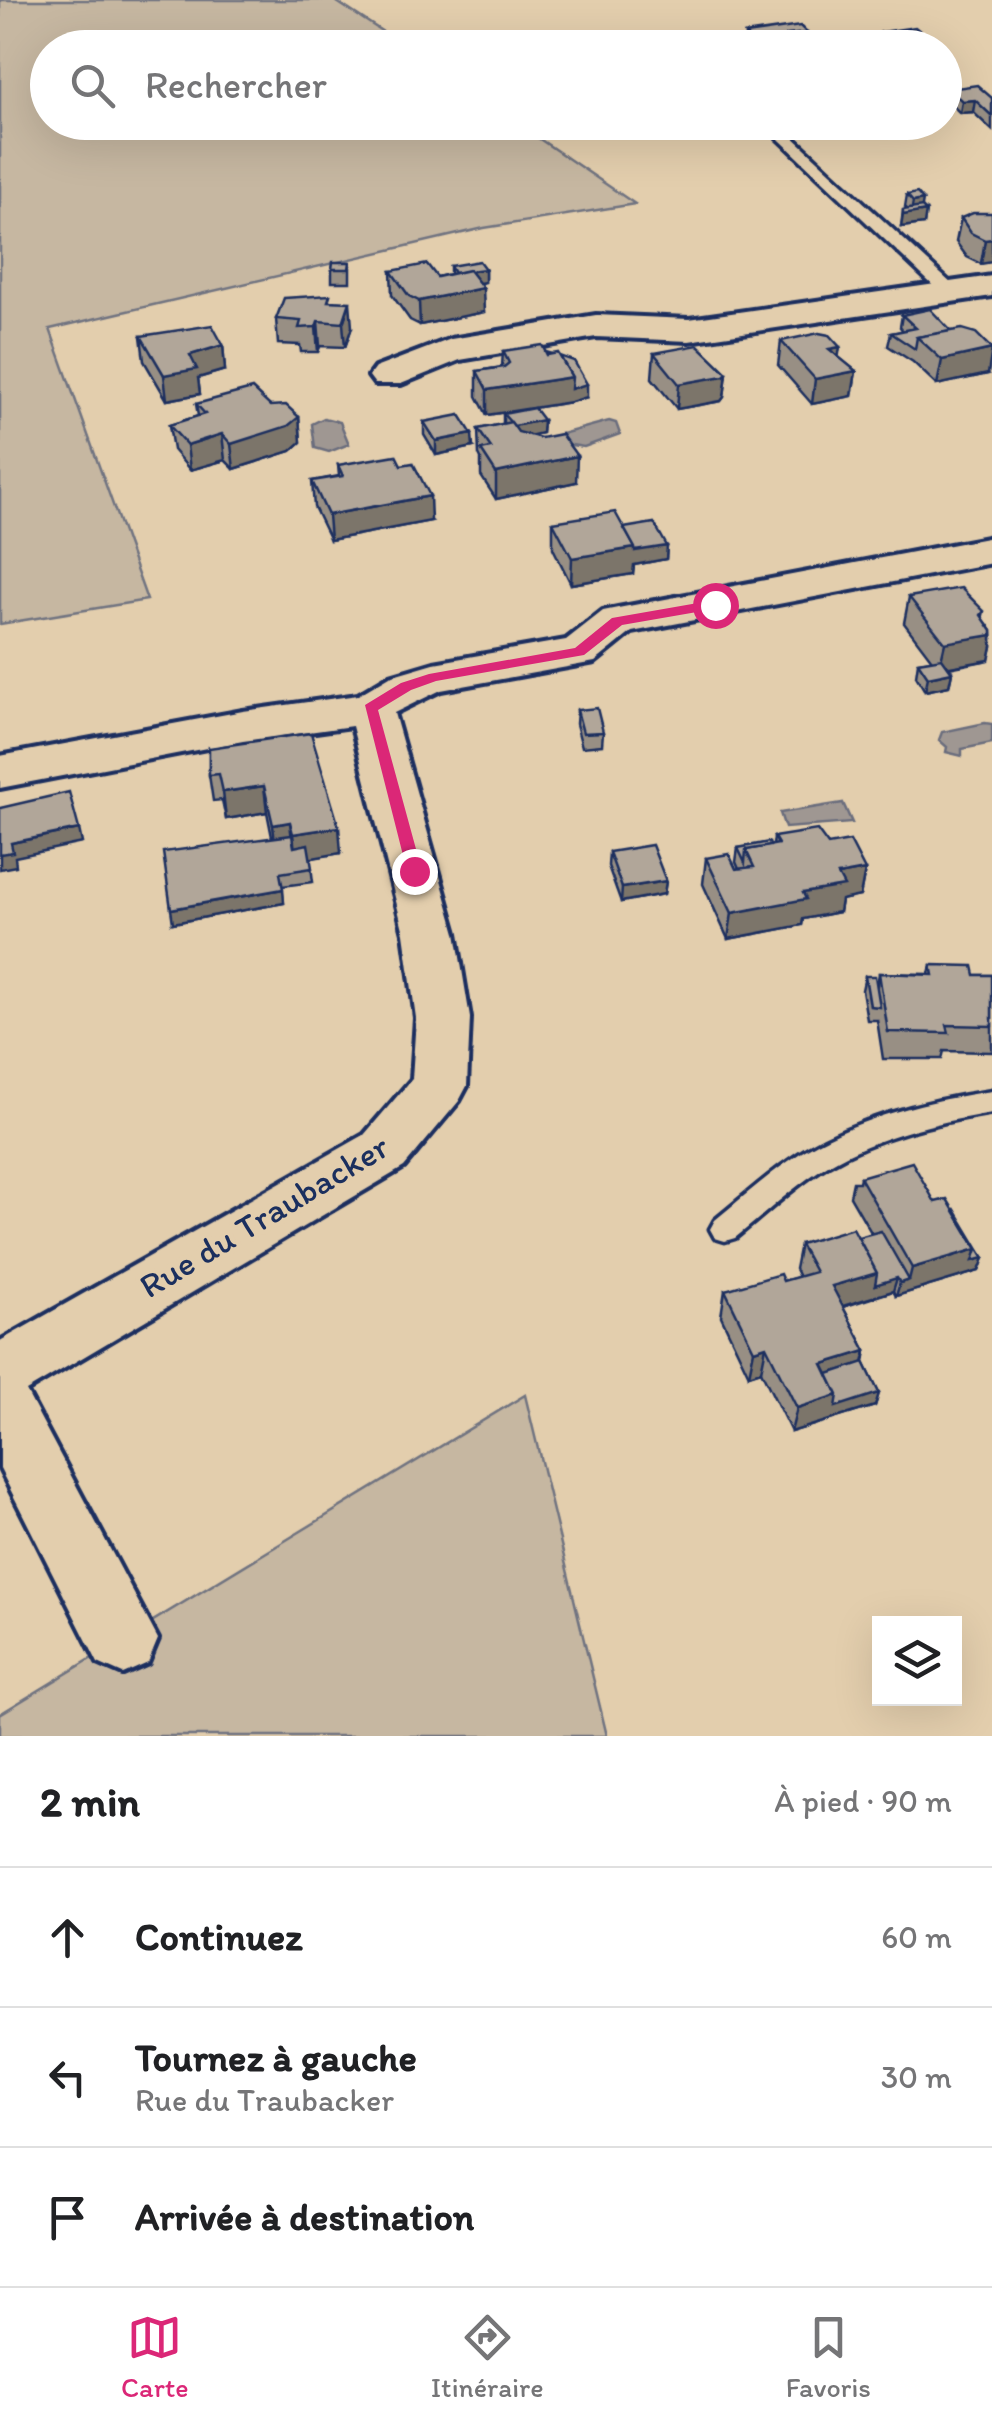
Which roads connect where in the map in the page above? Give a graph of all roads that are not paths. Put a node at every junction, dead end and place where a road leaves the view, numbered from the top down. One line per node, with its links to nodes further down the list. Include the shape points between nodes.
1 (787, 140): 3 (lane)
2 (992, 286): 3 (street)
3 (948, 290): 4 (street, via 689,330 596,326 451,350)
4 (388, 376)
5 (992, 550): 6 (street, via 618,621 579,652 434,677)
6 (370, 708): 7 (street); 10 (street, Rue du Traubacker, via 430,933 443,1018 439,1086 384,1151)
7 (0, 772)
8 (992, 1102): 9 (lane, via 844,1144 817,1157)
9 (725, 1229)
10 (0, 1373)
11 (0, 1404): 12 (street)
12 (123, 1639)

